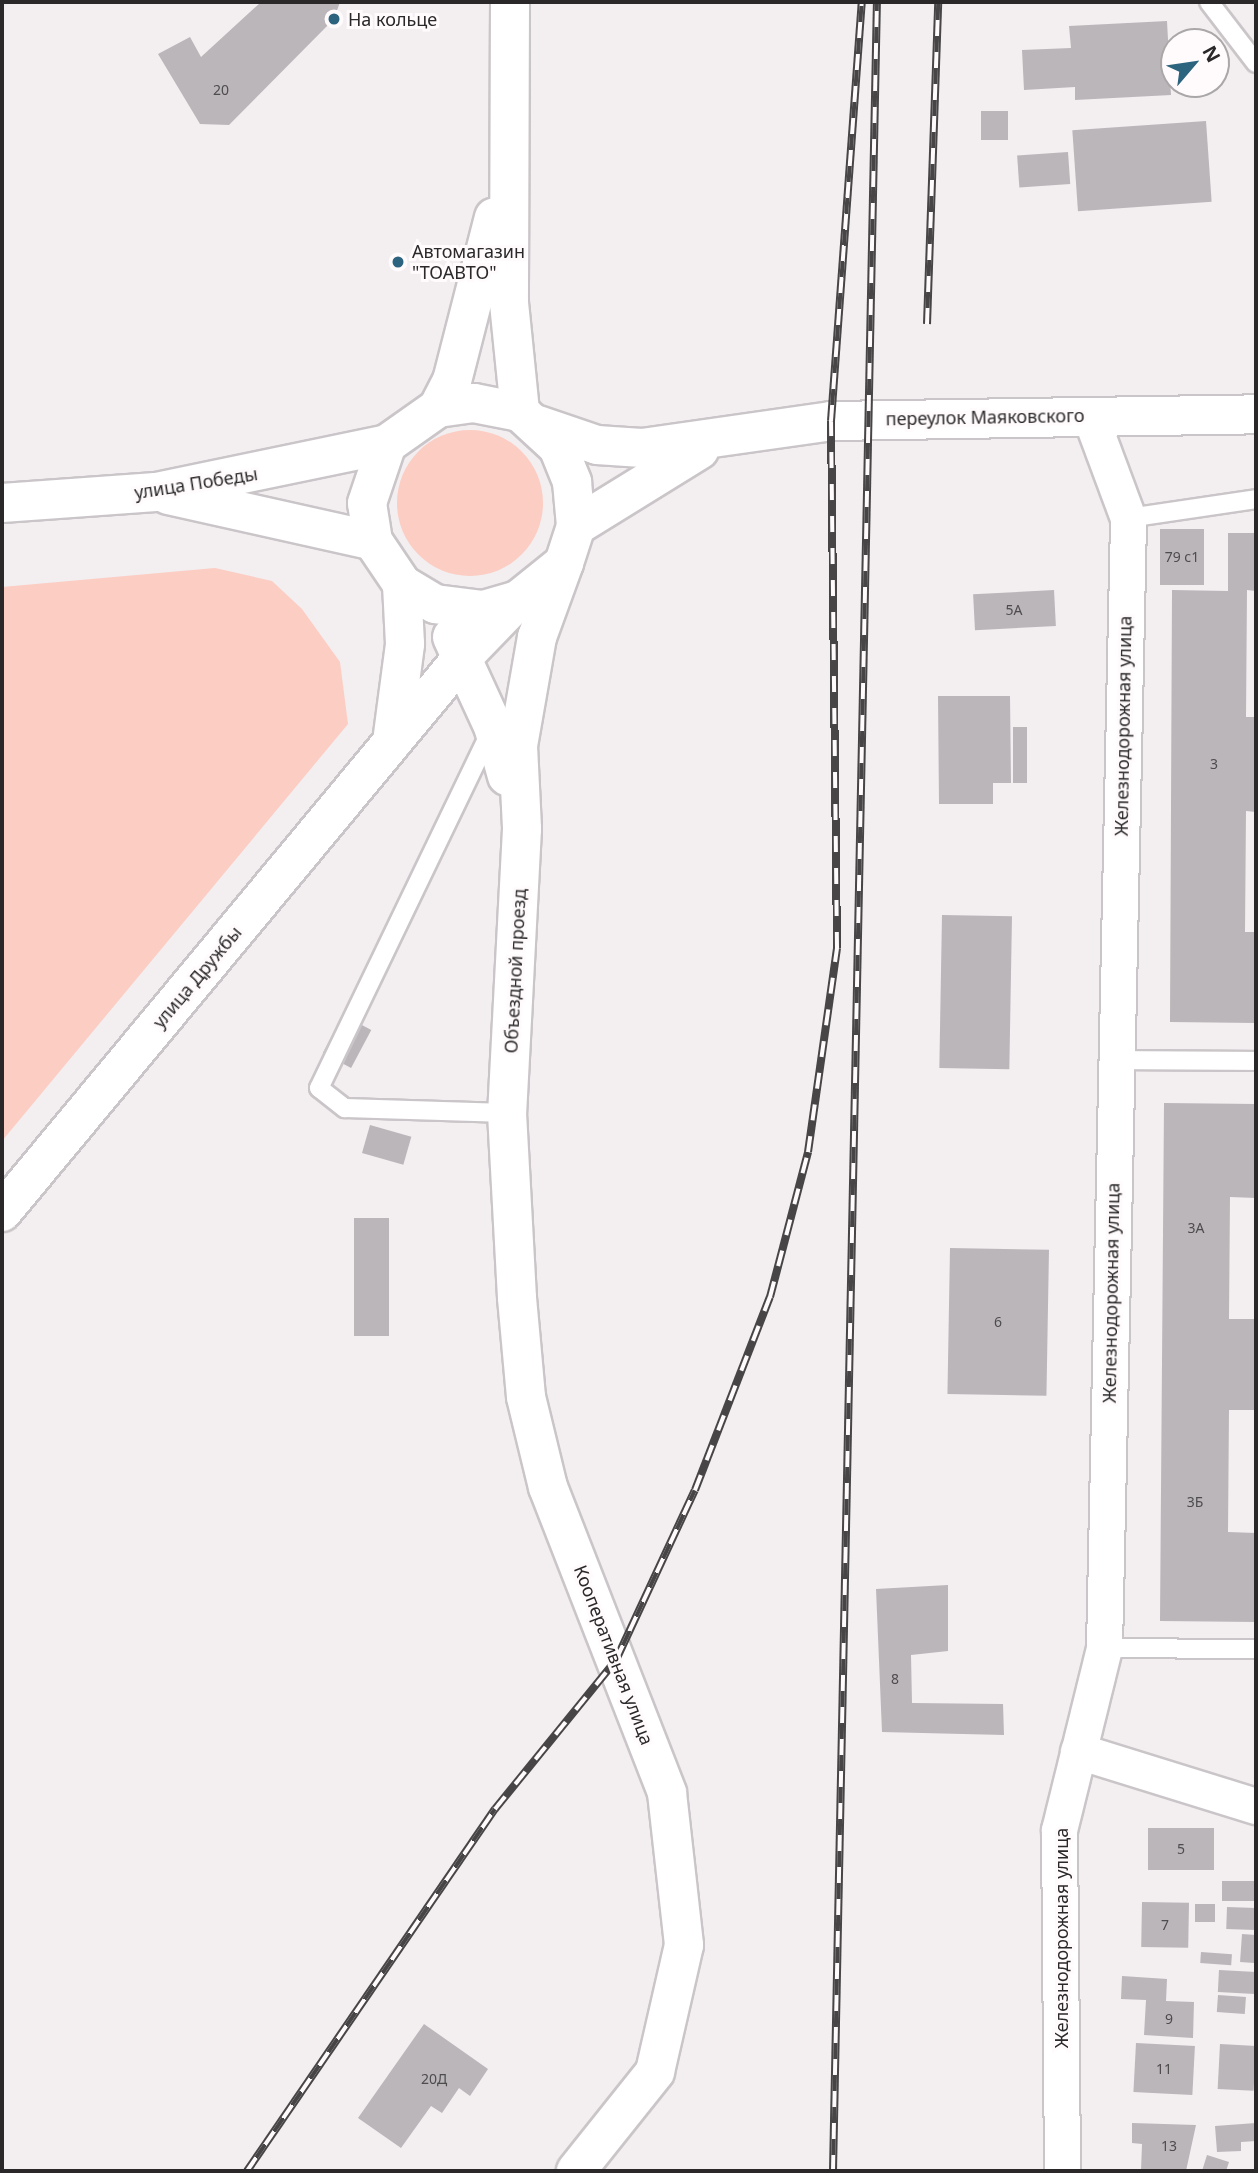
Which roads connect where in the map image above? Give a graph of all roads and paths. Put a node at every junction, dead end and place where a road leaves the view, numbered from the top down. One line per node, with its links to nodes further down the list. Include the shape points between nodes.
1 (510, 2): 4 (main road)
2 (1209, 2): 3 (lane)
3 (1256, 63)
4 (509, 153): 5 (main road, via 455,369); 8 (main road, via 509,303)
5 (438, 408): 8 (main road, via 474,403); 10 (main road)
6 (1256, 414): 7 (main road, переулок Маяковского)
7 (1090, 416): 9 (main road, переулок Маяковского, via 831,421); 14 (street, Железнодорожная улица)
8 (529, 418): 9 (main road, via 597,445); 15 (main road, via 558,447 572,482)
9 (715, 441): 15 (main road, via 639,482)
10 (387, 444): 11 (main road, улица Победы); 16 (main road, via 367,503)
11 (156, 492): 13 (main road, улица Победы); 16 (main road)
12 (1256, 499): 14 (lane)
13 (2, 503)
14 (1128, 518): 25 (street, Железнодорожная улица)
15 (576, 526): 17 (main road)
16 (373, 541): 18 (main road)
17 (564, 564): 19 (main road); 24 (main road, via 523,702)
18 (402, 584): 20 (main road); 23 (main road, via 405,644)
19 (518, 600): 20 (main road, via 483,610); 21 (main road, улица Дружбы)
20 (435, 604): 21 (main road)
21 (462, 658): 22 (main road); 23 (main road, улица Дружбы)
22 (493, 726): 24 (main road); 27 (lane, via 319,1088 345,1108)
23 (392, 742): 28 (main road, улица Дружбы)
24 (522, 830): 27 (main road, Объездной проезд)
25 (1116, 1060): 26 (lane); 29 (street, Железнодорожная улица)
26 (1256, 1061)
27 (507, 1113): 33 (main road, Кооперативная улица, via 526,1397 548,1487 667,1793 684,1945 655,2072)
28 (2, 1212)
29 (1104, 1648): 30 (lane); 31 (street, Железнодорожная улица)
30 (1256, 1649)
31 (1078, 1751): 32 (street); 34 (street, Железнодорожная улица, via 1059,1830)
32 (1256, 1806)
33 (576, 2171)
34 (1062, 2171)

